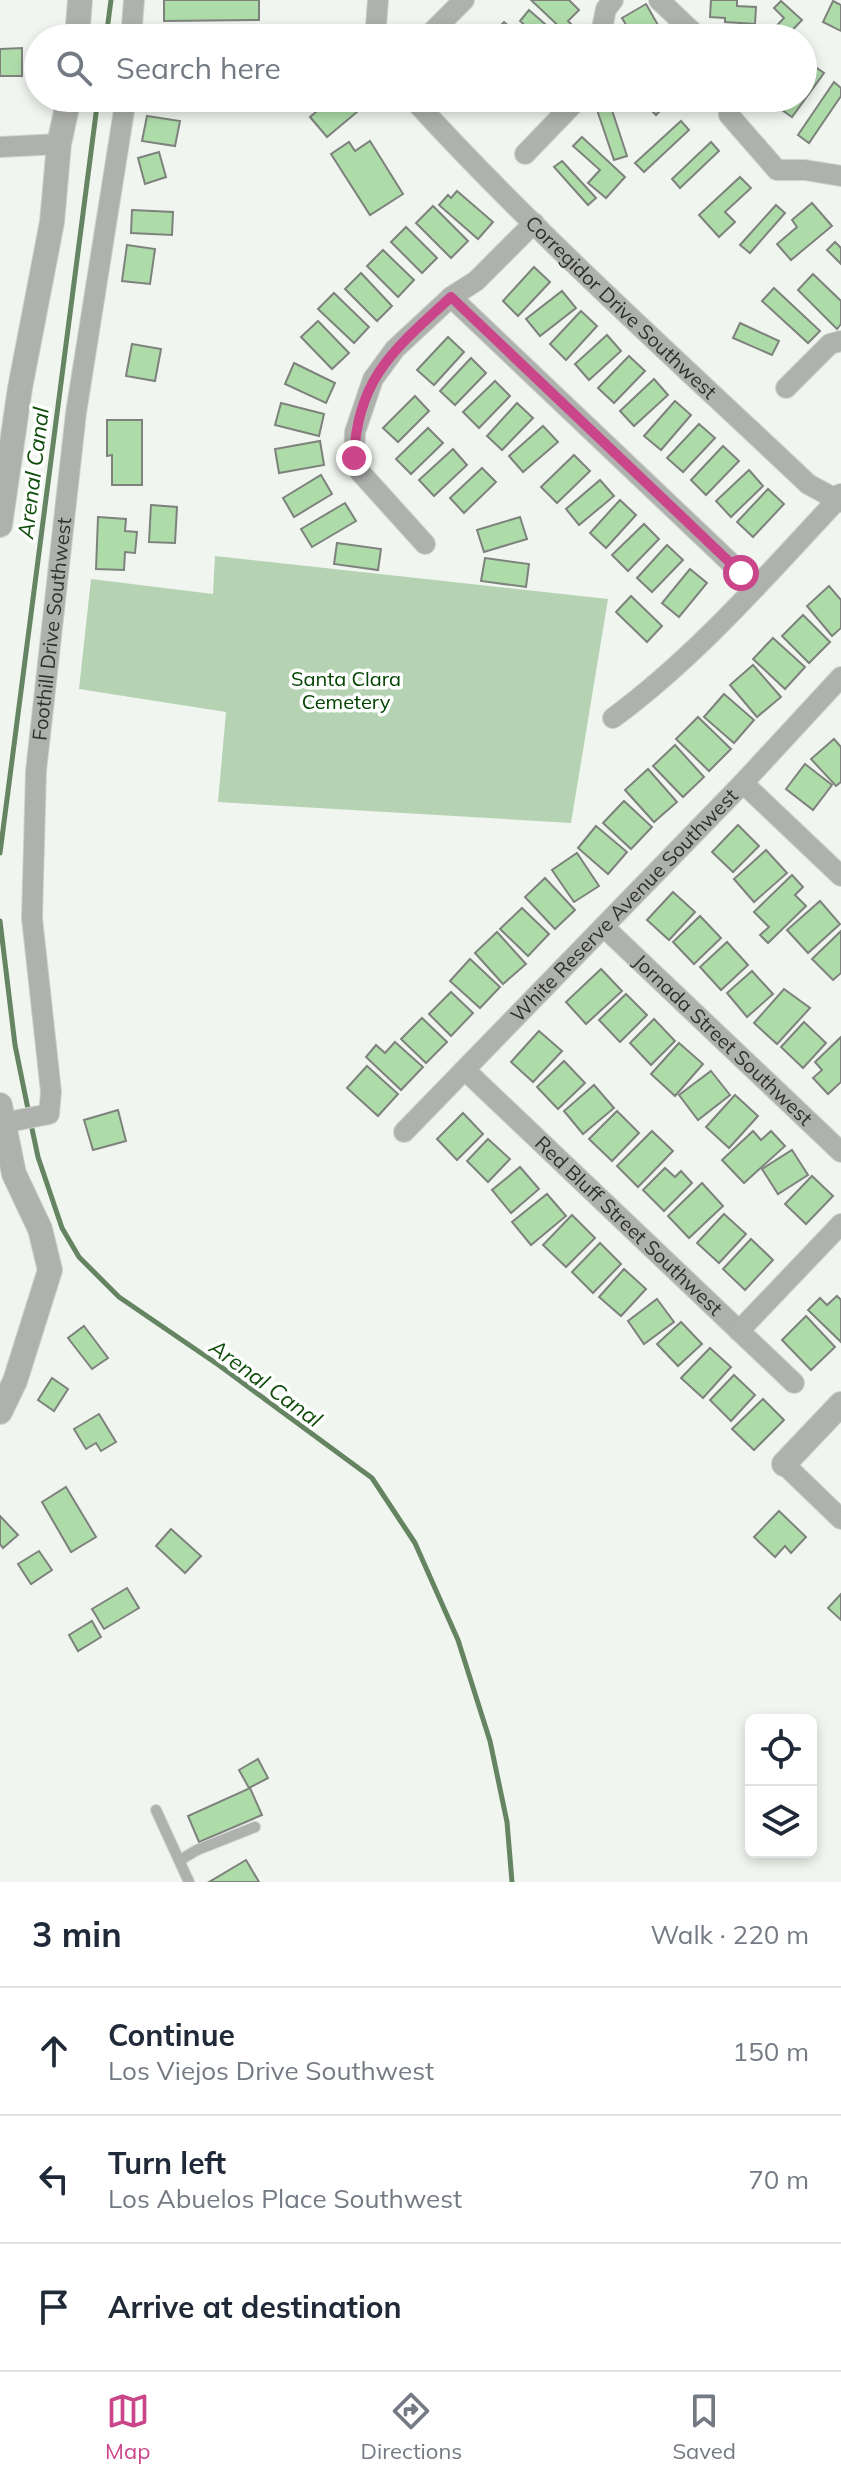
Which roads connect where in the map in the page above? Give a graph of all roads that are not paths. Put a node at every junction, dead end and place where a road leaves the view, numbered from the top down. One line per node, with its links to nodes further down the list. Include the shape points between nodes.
1 (80, 0): 7 (street)
2 (134, 0): 8 (street)
3 (378, 0): 9 (street)
4 (464, 0): 10 (street)
5 (613, 0): 11 (street)
6 (659, 0): 12 (street)
7 (78, 24)
8 (132, 24)
9 (376, 24)
10 (440, 24)
11 (603, 24)
12 (684, 24)
13 (66, 112): 18 (street)
14 (124, 112): 36 (street, Foothill Drive Southwest, via 76,413 36,771 32,918 49,1114)
15 (425, 112): 22 (street, Corregidor Drive Southwest)
16 (566, 112): 20 (street)
17 (729, 112): 21 (street, via 777,170)
18 (59, 144): 19 (street); 27 (street, via 52,222)
19 (0, 147)
20 (525, 154)
21 (841, 176)
22 (534, 223): 23 (street, via 476,281); 26 (street, Corregidor Drive Southwest, via 808,484)
23 (451, 297): 28 (street, via 395,349 373,379 355,432 354,458 360,472); 29 (street)
24 (841, 341): 25 (street, via 830,344)
25 (786, 388)
26 (840, 499): 29 (street)
27 (0, 525)
28 (425, 544)
29 (756, 587): 31 (street, via 652,689)
30 (841, 677): 32 (street, White Reserve Avenue Southwest)
31 (613, 718)
32 (743, 783): 33 (street); 34 (street, White Reserve Avenue Southwest)
33 (841, 876)
34 (604, 927): 35 (street, White Reserve Avenue Southwest); 38 (street, Jornada Street Southwest)
35 (465, 1070): 37 (street, White Reserve Avenue Southwest); 40 (street, Red Bluff Street Southwest)
36 (5, 1116): 43 (street, Foothill Drive Southwest, via 14,1174 40,1229 50,1270)
37 (404, 1132)
38 (841, 1152)
39 (841, 1224): 40 (street)
40 (739, 1331): 41 (street, Red Bluff Street Southwest)
41 (794, 1383)
42 (841, 1404): 44 (street)
43 (0, 1412)
44 (784, 1464): 45 (street)
45 (841, 1519)
46 (156, 1810): 48 (lane)
47 (255, 1827): 48 (lane)
48 (180, 1860): 49 (lane)
49 (189, 1882)

